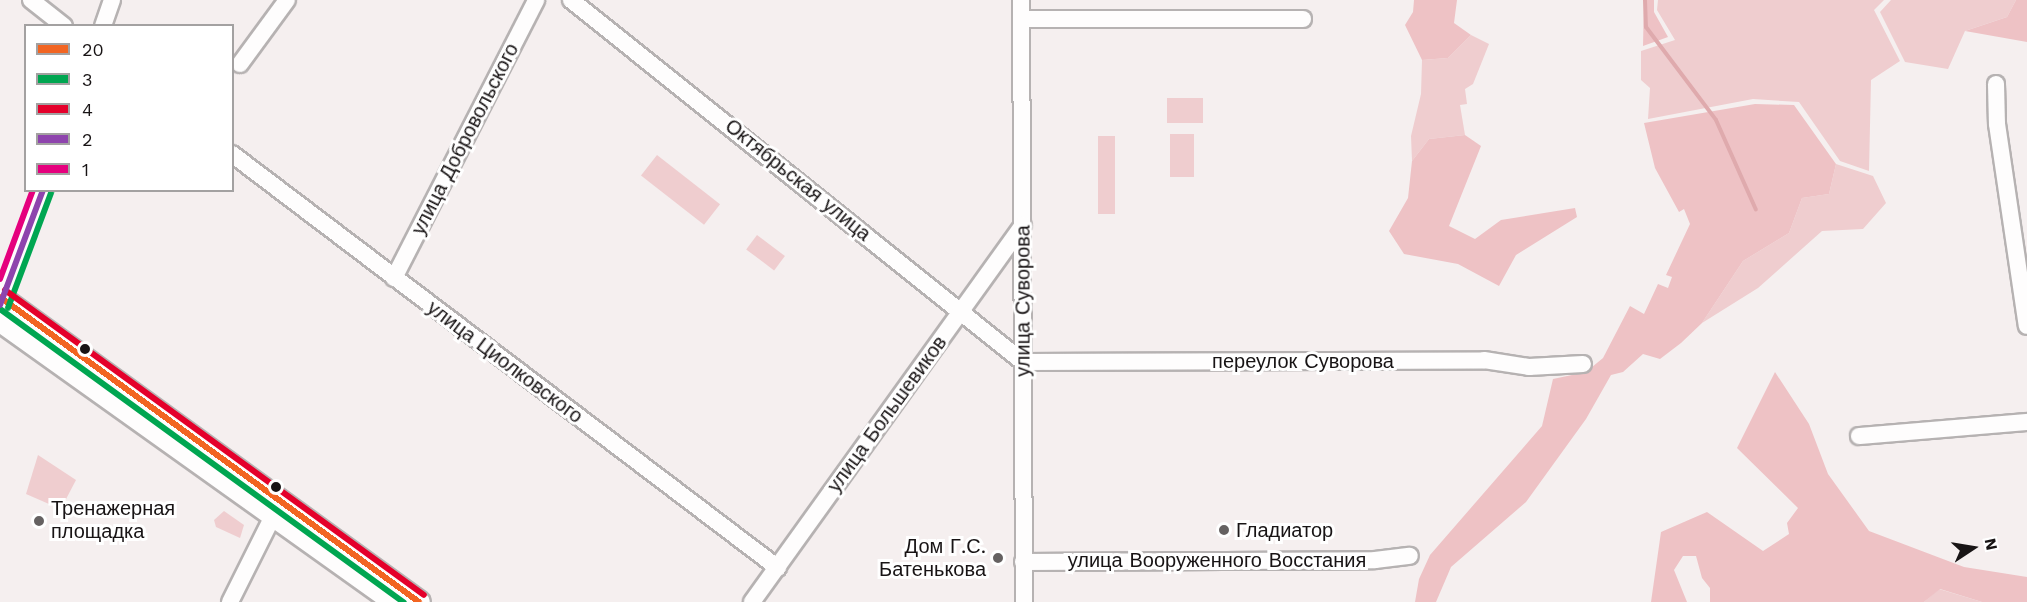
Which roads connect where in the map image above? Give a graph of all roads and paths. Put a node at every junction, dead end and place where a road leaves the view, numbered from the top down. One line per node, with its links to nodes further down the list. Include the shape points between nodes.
1 (31, 0): 9 (street)
2 (112, 0): 10 (street)
3 (287, 0): 11 (street)
4 (536, 0): 16 (street, улица Добровольского)
5 (571, 0): 18 (street, Октябрьская улица)
6 (1021, 0): 7 (street, улица Суворова)
7 (1021, 19): 8 (street); 15 (street, улица Суворова)
8 (1303, 19)
9 (61, 24)
10 (104, 24)
11 (240, 64)
12 (1996, 84): 20 (street, via 1997,124)
13 (234, 156): 16 (street, улица Циолковского)
14 (42, 192): 17 (street)
15 (1023, 225): 18 (street, улица Большевиков); 21 (street, улица Суворова)
16 (394, 278): 28 (street, улица Циолковского)
17 (1, 300): 31 (main road)
18 (962, 313): 21 (street, Октябрьская улица); 28 (street, улица Большевиков, via 925,357)
19 (0, 321): 25 (main road)
20 (2027, 326)
21 (1023, 362): 22 (street, переулок Суворова, via 1484,360 1529,367); 27 (street, улица Суворова)
22 (1583, 364)
23 (2027, 422): 24 (street)
24 (1859, 436)
25 (272, 518): 29 (street); 30 (main road)
26 (1410, 556): 27 (street, улица Вооруженного Восстания, via 1375,560)
27 (1023, 562): 33 (street, улица Суворова)
28 (778, 568): 32 (street, улица Большевиков)
29 (230, 602)
30 (394, 602)
31 (419, 602)
32 (752, 602)
33 (1024, 602)

